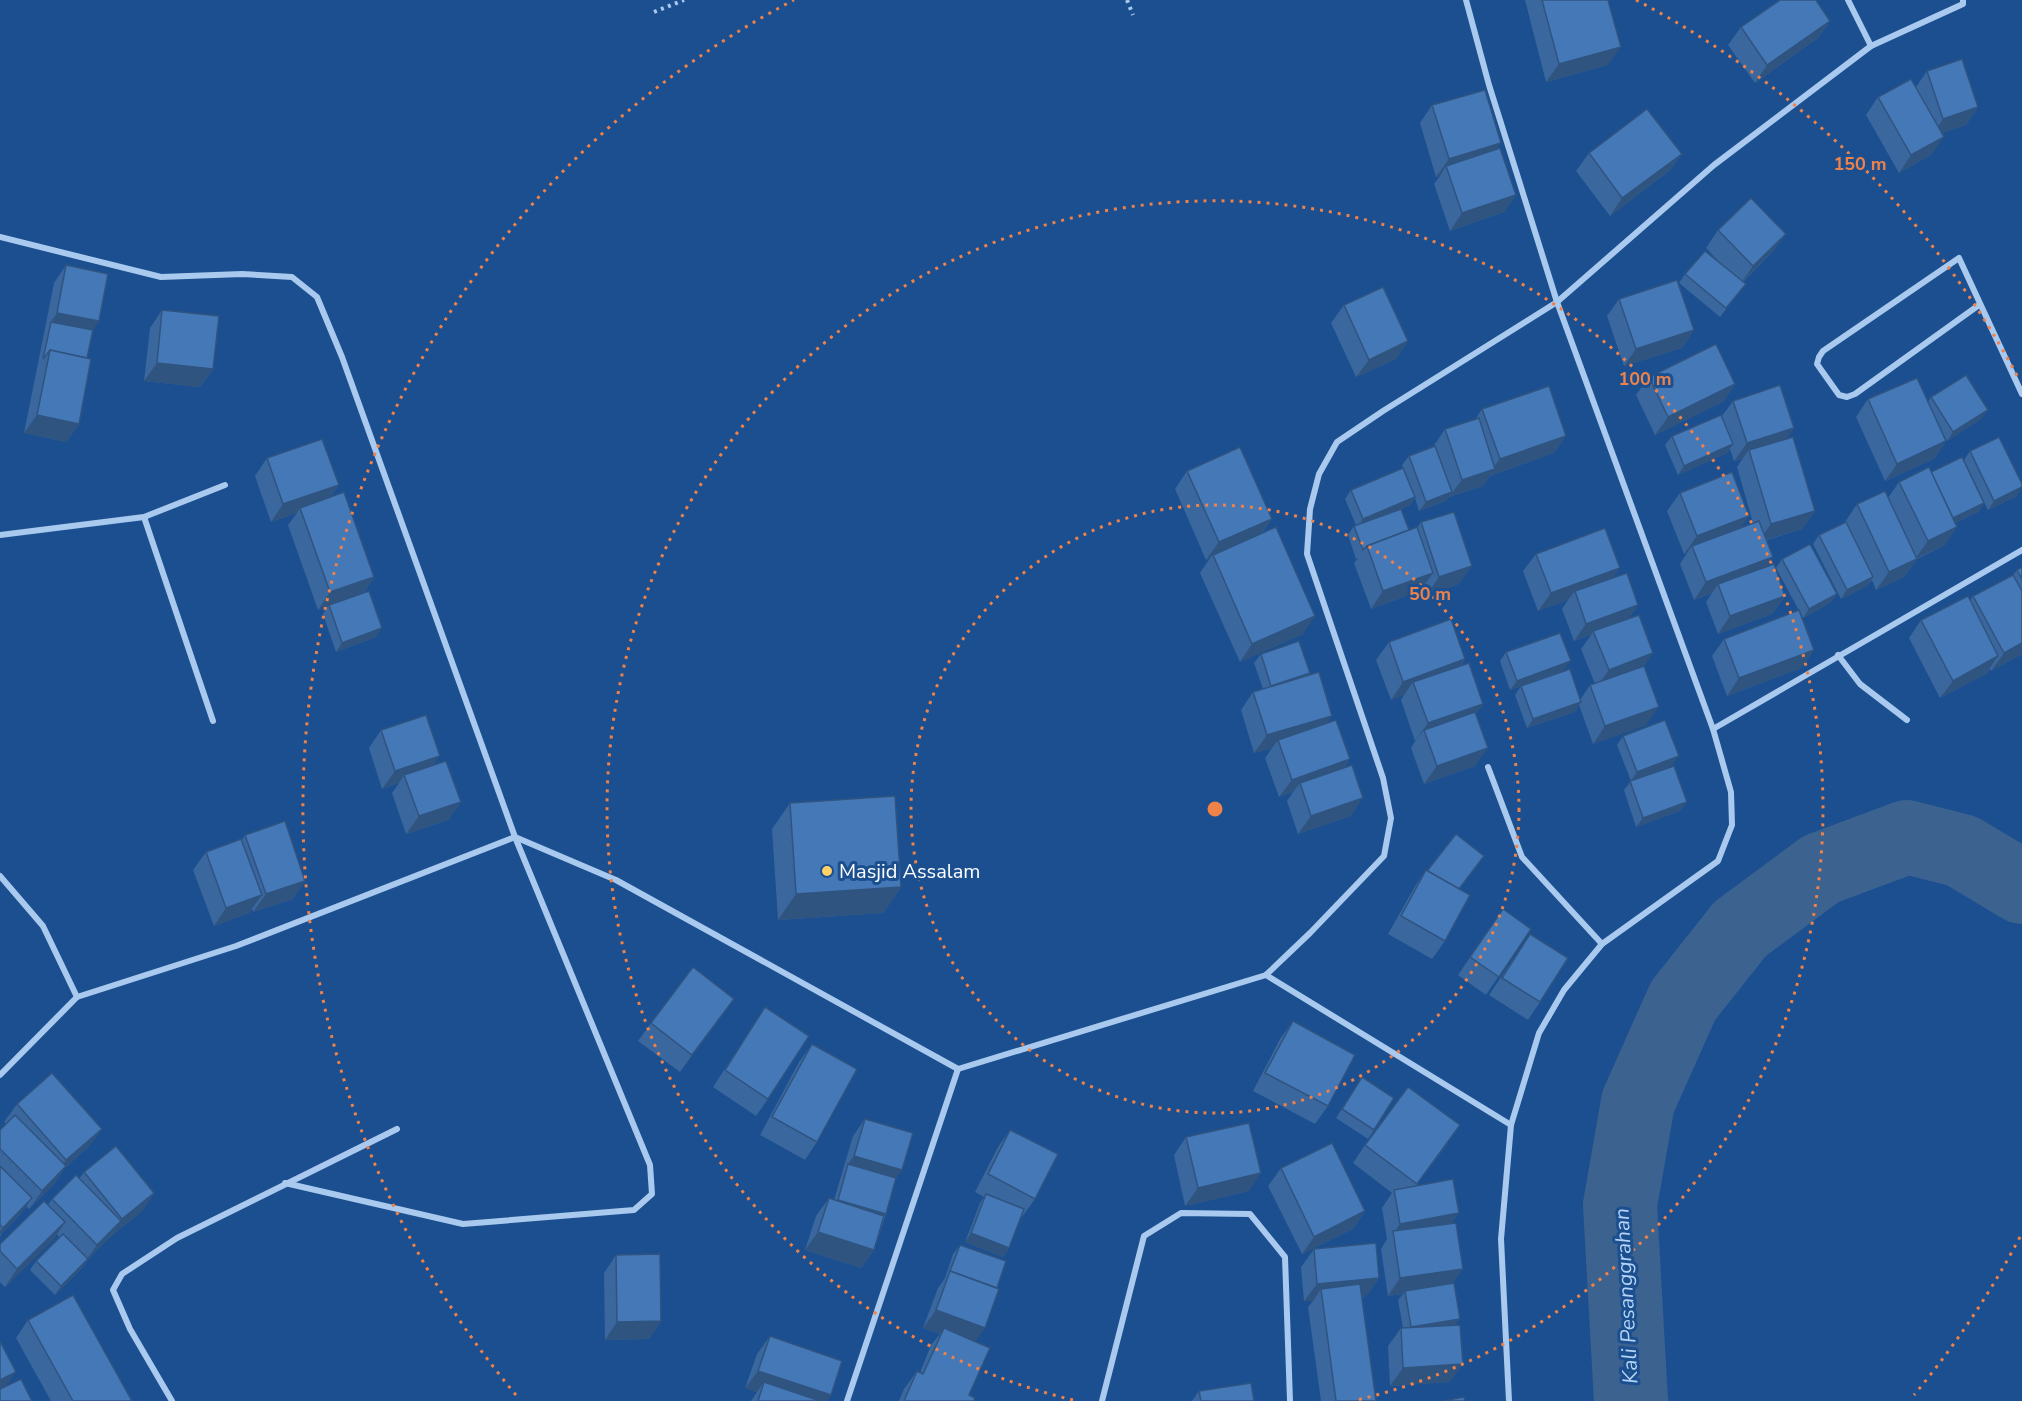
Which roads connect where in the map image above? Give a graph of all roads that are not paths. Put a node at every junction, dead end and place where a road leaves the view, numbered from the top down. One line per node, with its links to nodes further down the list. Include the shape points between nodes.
1 (1466, 0): 6 (street)
2 (1848, 0): 4 (street)
3 (1963, 0): 4 (street, via 1963,4)
4 (1871, 46): 6 (street, via 1714,165)
5 (0, 237): 18 (street, via 161,277 292,277 317,297)
6 (1557, 302): 16 (street); 21 (street, via 1337,442 1319,474 1310,509 1307,554 1383,778 1391,818 1384,856)
7 (1979, 305): 7 (street, via 1847,397 1839,395 1817,364 1824,351 1959,258); 8 (street)
8 (2022, 394)
9 (225, 485): 10 (street)
10 (144, 517): 11 (street); 15 (street)
11 (0, 535)
12 (2022, 550): 13 (street)
13 (1838, 655): 14 (street, via 1860,684); 16 (street)
14 (1907, 720)
15 (213, 721)
16 (1713, 729): 20 (street, via 1731,792 1732,825 1718,861)
17 (1488, 767): 20 (street, via 1522,857)
18 (515, 837): 22 (street, via 236,946); 23 (street, via 616,880); 27 (street, via 650,1165 652,1194 634,1210 463,1224)
19 (0, 876): 22 (street, via 43,926)
20 (1602, 944): 25 (street, via 1564,990 1539,1033)
21 (1266, 975): 23 (street); 25 (street)
22 (77, 997): 24 (street)
23 (958, 1069): 29 (street)
24 (0, 1074)
25 (1511, 1125): 32 (street, via 1501,1239)
26 (397, 1129): 27 (street)
27 (285, 1183): 28 (street, via 177,1238 122,1274 112,1290)
28 (172, 1401)
29 (847, 1401)
30 (1102, 1401): 31 (street, via 1144,1236 1182,1213 1250,1214 1285,1257)
31 (1290, 1401)
32 (1509, 1401)

